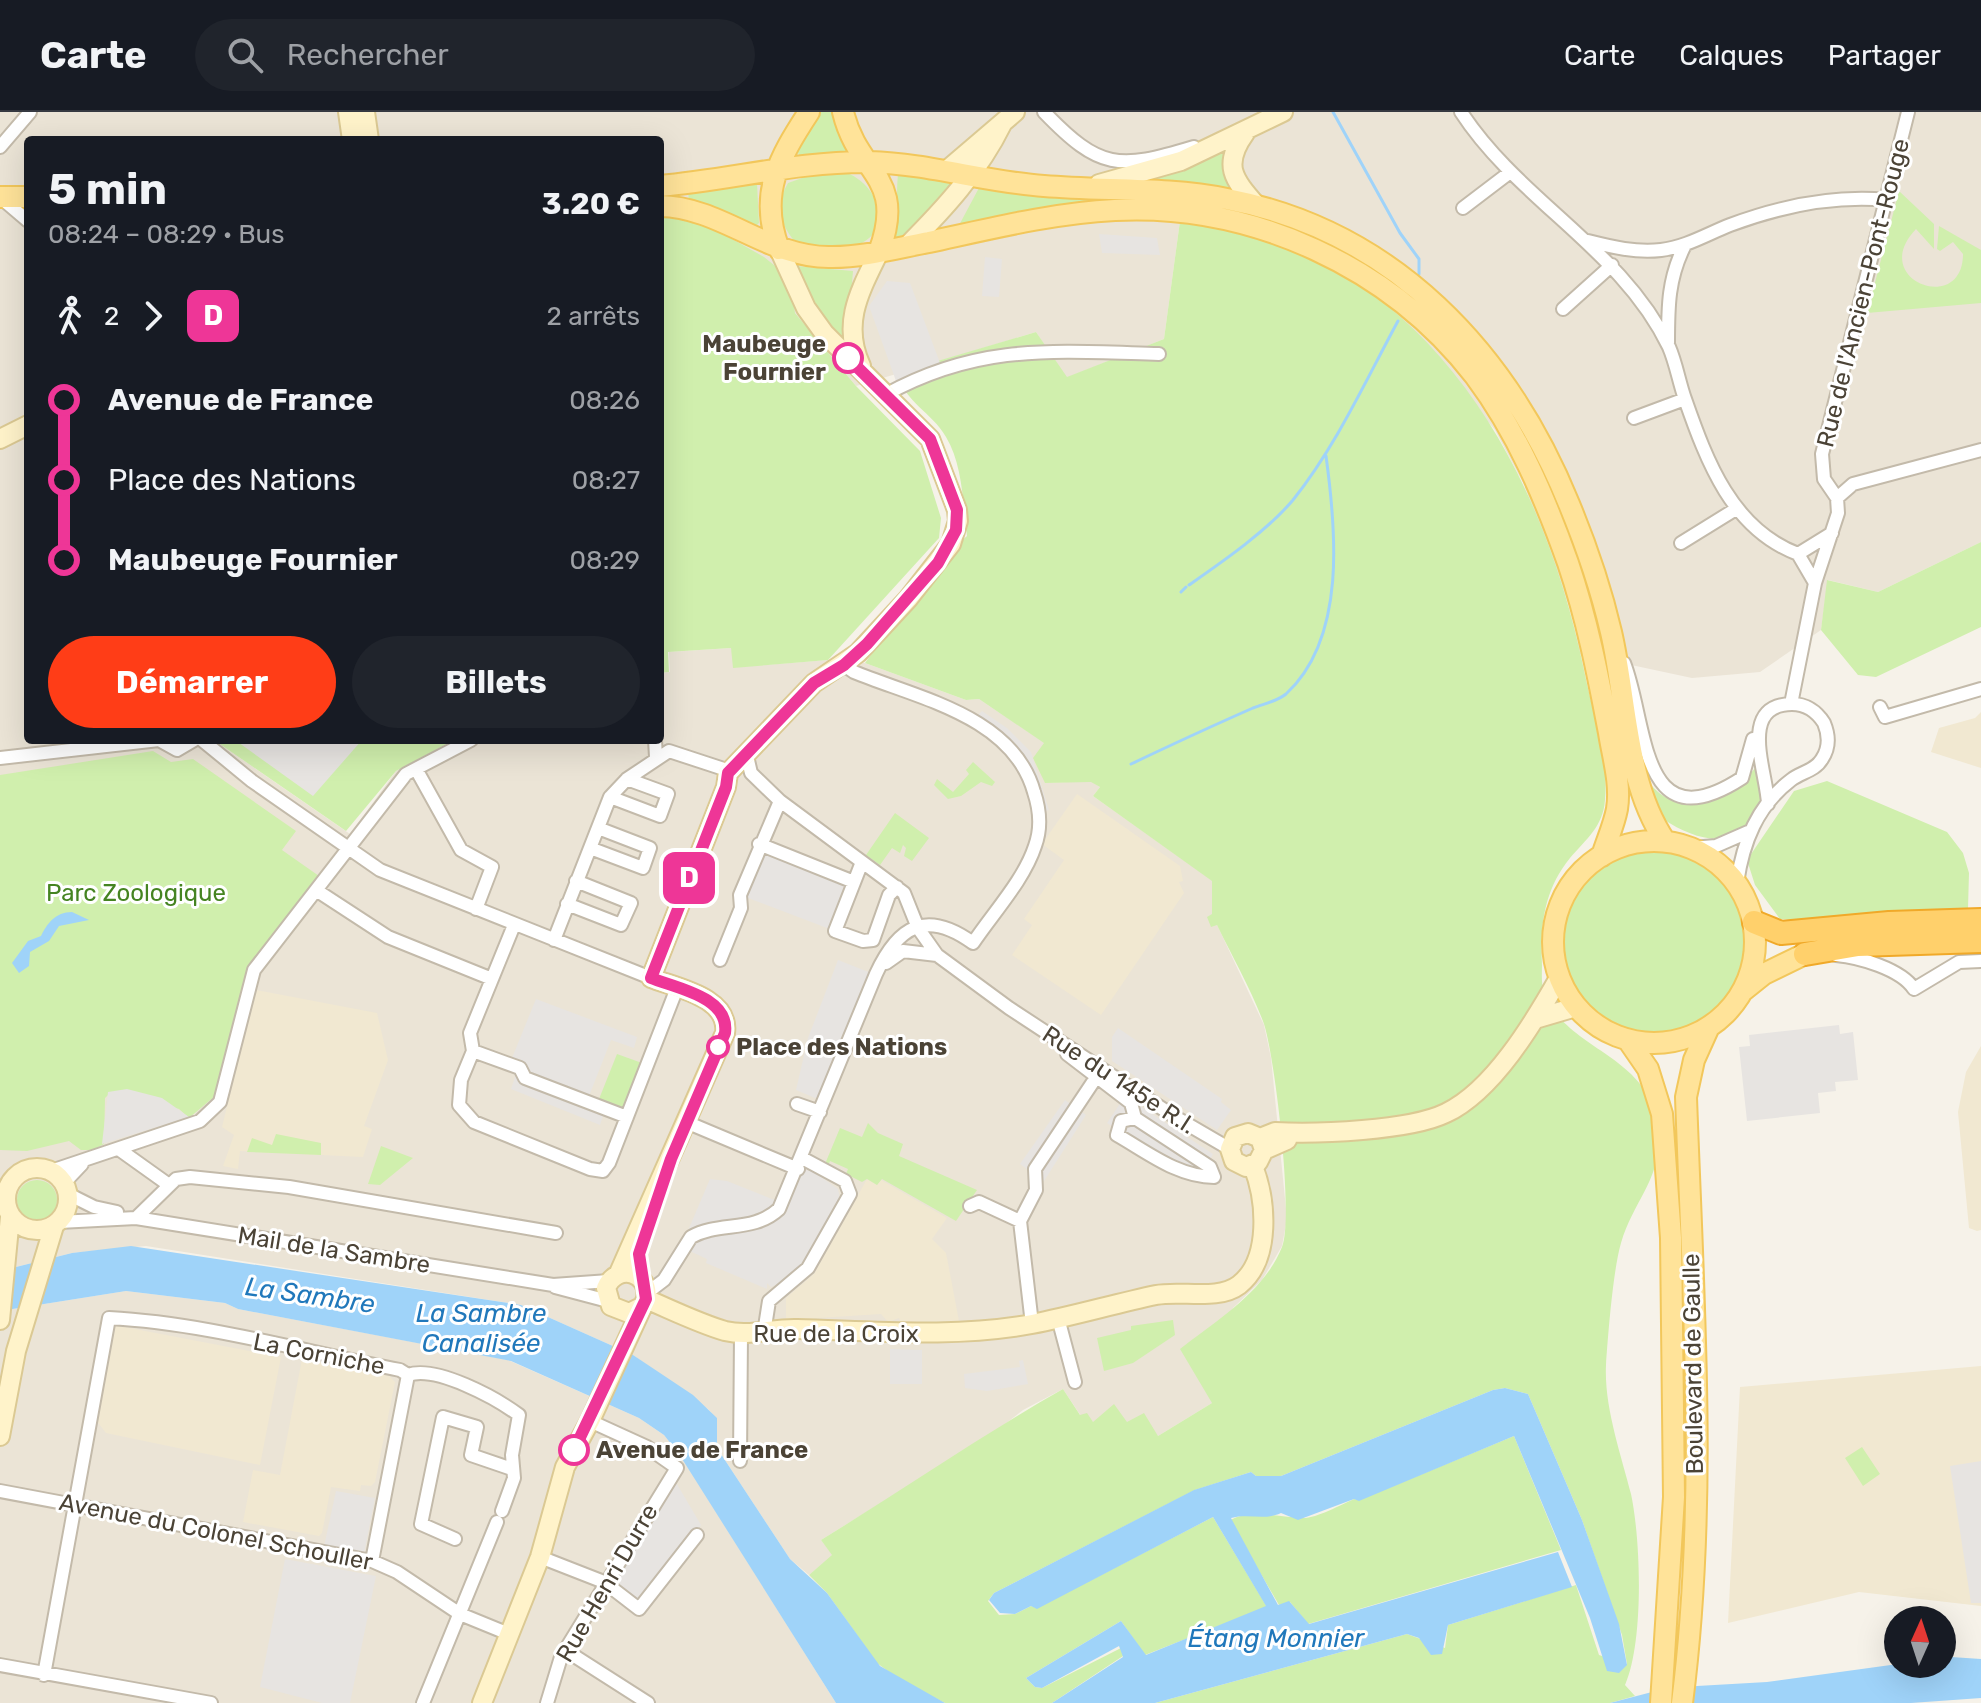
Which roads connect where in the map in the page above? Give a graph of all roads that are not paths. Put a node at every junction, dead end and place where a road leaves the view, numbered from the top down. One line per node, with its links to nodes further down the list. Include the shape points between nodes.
1 (30, 112): 15 (street)
2 (348, 112): 12 (main road)
3 (365, 112): 13 (main road)
4 (809, 112): 17 (main road)
5 (843, 112): 16 (main road, via 850,135)
6 (1044, 112): 11 (street, via 1091,154 1115,162 1151,160)
7 (1283, 112): 11 (main road)
8 (1461, 112): 19 (street)
9 (1908, 112): 24 (street, Rue de l'Ancien-Pont-Rouge)
10 (1008, 118): 14 (main road); 18 (main road)
11 (1247, 131): 23 (main road, via 1181,161); 25 (main road, via 1235,147 1232,167 1234,178)
12 (351, 136)
13 (368, 136)
14 (992, 146): 20 (main road); 21 (main road)
15 (0, 147)
16 (868, 162): 17 (main road); 18 (main road); 32 (main road, via 882,182 889,210)
17 (777, 169): 22 (main road); 31 (main road, via 769,217)
18 (947, 170): 20 (main road)
19 (1509, 173): 27 (street); 28 (street)
20 (971, 174): 21 (main road); 30 (main road)
21 (1004, 180): 23 (main road)
22 (664, 185)
23 (1081, 189): 25 (main road, via 1187,193)
24 (1887, 200): 29 (street, via 1831,199 1782,208); 44 (street, Rue de l'Ancien-Pont-Rouge, via 1822,454 1824,479)
25 (1257, 206): 50 (main road, via 1308,223 1379,260 1470,337 1511,391 1554,467)
26 (664, 207): 31 (main road, via 692,211)
27 (1463, 208)
28 (1587, 241): 29 (street, via 1639,251); 33 (street)
29 (1685, 245): 35 (street, via 1668,294)
30 (907, 246): 32 (main road); 78 (main road, via 1115,210 1212,217 1293,239 1332,257 1419,317 1476,377 1516,441 1576,587 1617,776 1617,809)
31 (779, 249): 32 (main road, via 827,258); 37 (main road, via 806,308)
32 (879, 252): 37 (main road, via 851,317 854,351)
33 (1612, 265): 34 (street); 35 (street)
34 (1563, 309)
35 (1668, 346): 39 (street)
36 (1159, 354): 38 (street, via 997,354 936,369)
37 (865, 376): 38 (main road)
38 (885, 395): 51 (main road, via 930,439 957,510 956,530 929,575)
39 (1685, 399): 40 (street); 45 (street, via 1709,462)
40 (1634, 418)
41 (24, 427): 42 (main road)
42 (0, 439)
43 (1981, 450): 44 (street, via 1853,484)
44 (1837, 498): 46 (street)
45 (1736, 509): 47 (street); 48 (street, via 1777,546)
46 (1832, 533): 48 (street); 49 (street)
47 (1681, 543)
48 (1798, 554): 49 (street)
49 (1815, 583): 53 (street)
50 (1611, 632): 55 (street, via 1630,679 1647,759 1666,789 1700,797 1742,778); 73 (main road, via 1641,796)
51 (844, 665): 66 (main road, via 814,683); 90 (street, via 982,725 1030,777 1039,810 1035,847 973,943 948,926)
52 (1981, 689): 54 (street, via 1885,717)
53 (1791, 704): 55 (street, via 1772,710); 70 (street, via 1813,711 1827,732 1823,758 1788,782)
54 (1880, 707)
55 (1760, 725): 70 (street, via 1758,749)
56 (0, 744): 64 (street)
57 (102, 744): 64 (street)
58 (164, 744): 59 (street, via 170,749)
59 (194, 744)
60 (200, 744): 77 (street)
61 (463, 744): 65 (street)
62 (655, 744): 63 (street)
63 (656, 757): 66 (street, via 673,751); 67 (street)
64 (1, 758)
65 (416, 769): 77 (street, via 406,774); 86 (street, via 457,846 492,867)
66 (735, 775): 69 (street, Rue du 145e R.I.); 98 (main road)
67 (627, 779): 68 (street); 68 (street, via 668,794 660,816)
68 (610, 797): 71 (street)
69 (780, 801): 74 (street); 79 (street, Rue du 145e R.I.)
70 (1768, 804): 72 (street)
71 (598, 828): 75 (street); 75 (street, via 650,848 643,868)
72 (1748, 832): 76 (street, via 1716,846); 82 (street)
73 (1665, 841): 76 (main road); 78 (main road, via 1639,842)
74 (759, 844): 81 (street); 95 (street)
75 (590, 848): 80 (street)
76 (1692, 848): 82 (main road)
77 (348, 849): 84 (street); 86 (street, via 380,870)
78 (1602, 856): 99 (main road, via 1568,888 1556,917 1553,948)
79 (862, 862): 81 (street); 83 (street, Rue du 145e R.I.)
80 (576, 881): 85 (street); 85 (street, via 631,903 621,925)
81 (854, 882): 83 (street, via 835,931 868,942)
82 (1737, 883): 88 (main road)
83 (897, 887): 90 (street, Rue du 145e R.I.)
84 (316, 890): 100 (street, via 388,937); 115 (street, via 254,970 220,1102 200,1121)
85 (567, 904): 91 (street)
86 (476, 909): 89 (street)
87 (1981, 920): 88 (highway, via 1781,933)
88 (1754, 922): 102 (main road, via 1755,957)
89 (514, 925): 91 (street); 100 (street)
90 (918, 928): 94 (street, Rue du 145e R.I.); 97 (street, via 895,939)
91 (554, 940): 98 (street)
92 (1981, 941): 93 (highway, via 1858,945)
93 (1805, 954): 96 (street, via 1865,962 1902,977 1914,989 1959,962); 102 (main road)
94 (937, 955): 97 (street, via 903,951); 104 (street, Rue du 145e R.I.)
95 (720, 960)
96 (1981, 961)
97 (876, 974): 111 (street)
98 (651, 978): 101 (main road)
99 (1559, 978): 103 (main road); 105 (main road)
100 (492, 979): 108 (street, via 470,1033)
101 (677, 988): 112 (street); 114 (main road, via 718,1008 726,1027)
102 (1744, 990): 106 (main road)
103 (1576, 1007): 105 (main road); 107 (main road, via 1600,1028)
104 (1009, 1008): 109 (street, Rue du 145e R.I.); 116 (street, Rue du 145e R.I., via 1175,1117)
105 (1535, 1019): 116 (main road, via 1493,1073 1443,1115 1378,1127 1275,1132)
106 (1708, 1029): 107 (main road, via 1661,1044); 167 (main road, Boulevard de Gaulle, via 1686,1097 1696,1379)
107 (1628, 1040): 166 (main road, Boulevard de Gaulle, via 1648,1069 1662,1114 1675,1386)
108 (473, 1051): 112 (street, via 520,1068 525,1078); 112 (street, via 461,1080 459,1105 474,1122 603,1171)
109 (1095, 1079): 113 (street, Rue du 145e R.I., via 1131,1103); 128 (street, via 1035,1169 1036,1190)
110 (797, 1104): 111 (street)
111 (820, 1112): 118 (street)
112 (627, 1117)
113 (1135, 1118): 121 (street, Rue du 145e R.I., via 1210,1167); 121 (street, via 1121,1121 1117,1135 1171,1166 1197,1177)
114 (686, 1122): 117 (main road); 118 (street)
115 (120, 1150): 122 (street, via 84,1162); 123 (street)
116 (1248, 1153): 121 (street); 135 (main road, Rue de la Croix, via 1260,1184 1262,1229 1253,1265 1241,1283 1218,1293 1160,1294)
117 (671, 1159): 131 (main road); 133 (main road, via 639,1254)
118 (800, 1164): 133 (street, via 776,1212 749,1226 698,1233 659,1287); 138 (street, via 845,1181 850,1194 808,1268 769,1301)
119 (21, 1172): 120 (main road); 122 (main road, via 41,1168); 124 (main road)
120 (0, 1173)
121 (1214, 1177)
122 (61, 1183): 127 (street, via 94,1207); 129 (main road, via 65,1213)
123 (169, 1185): 127 (street); 130 (street, via 190,1177 289,1187)
124 (3, 1195): 126 (main road)
125 (970, 1206): 128 (street, via 979,1202)
126 (10, 1217): 129 (main road, via 33,1231); 136 (main road)
127 (136, 1218): 129 (street, Mail de la Sambre); 132 (street, Mail de la Sambre)
128 (1020, 1221): 137 (street)
129 (53, 1230): 144 (main road, via 25,1321)
130 (556, 1233)
131 (614, 1277): 132 (street, Mail de la Sambre); 133 (main road, Rue de la Croix, via 632,1272); 134 (main road)
132 (553, 1285): 134 (street)
133 (644, 1294): 134 (main road, via 629,1313); 139 (main road, Rue de la Croix, via 707,1325); 140 (main road)
134 (612, 1306): 140 (main road)
135 (1058, 1318): 137 (main road, Rue de la Croix); 142 (street)
136 (0, 1320)
137 (1032, 1324): 138 (main road, Rue de la Croix, via 926,1334 792,1329)
138 (764, 1333): 139 (main road, Rue de la Croix)
139 (741, 1334): 145 (street)
140 (622, 1344): 143 (main road)
141 (408, 1375): 146 (street, La Corniche, via 417,1372 461,1383 519,1415); 148 (street, La Corniche, via 281,1346 109,1318); 152 (street)
142 (1075, 1382)
143 (594, 1413): 151 (main road, via 565,1467); 153 (street, Rue Henri Durre, via 677,1468)
144 (0, 1436)
145 (740, 1461)
146 (512, 1469): 150 (street, via 471,1455 477,1427 443,1417 421,1524); 154 (street, via 514,1478)
147 (0, 1491): 148 (street, Avenue du Colonel Schouller)
148 (74, 1505): 152 (street, Avenue du Colonel Schouller); 158 (street)
149 (697, 1535): 153 (street, via 639,1609)
150 (455, 1539)
151 (540, 1557): 153 (street); 155 (main road)
152 (372, 1561): 154 (street, Avenue du Colonel Schouller)
153 (604, 1582): 156 (street, Rue Henri Durre)
154 (460, 1614): 155 (street, Avenue du Colonel Schouller); 162 (street)
155 (509, 1634): 163 (main road)
156 (565, 1650): 159 (street); 164 (street, Rue Henri Durre)
157 (0, 1665): 158 (street)
158 (44, 1675): 160 (street)
159 (628, 1697): 165 (street)
160 (176, 1700): 161 (street)
161 (211, 1703)
162 (423, 1703)
163 (482, 1703)
164 (547, 1703)
165 (648, 1703)
166 (1661, 1703)
167 (1682, 1703)

